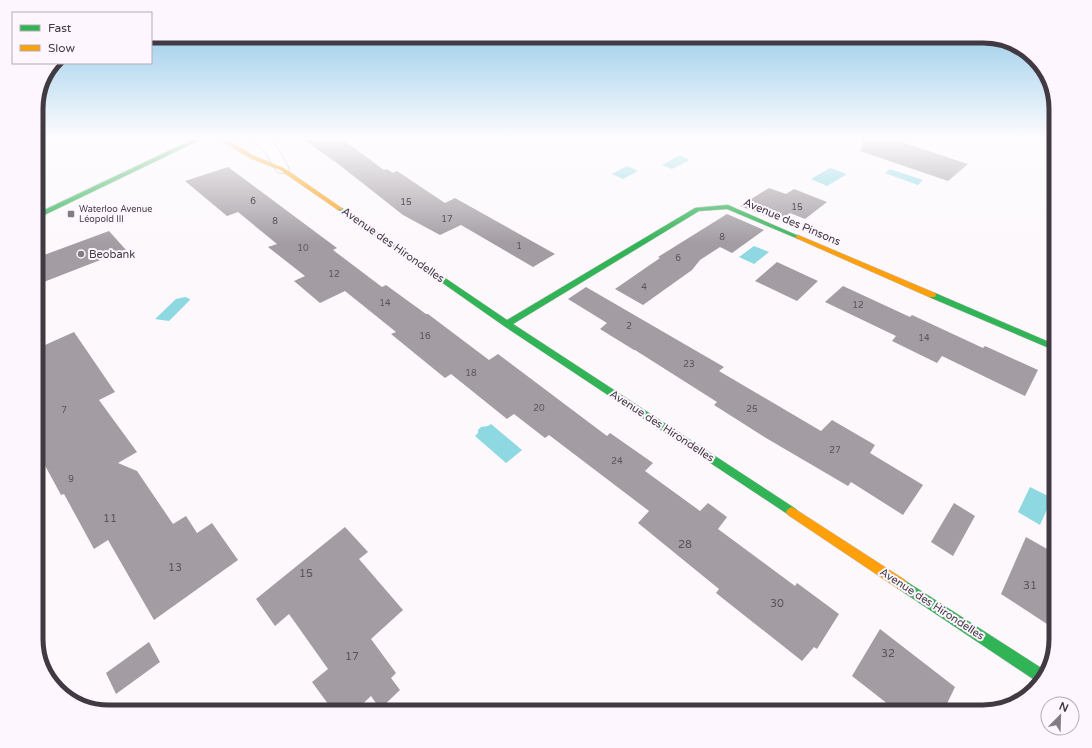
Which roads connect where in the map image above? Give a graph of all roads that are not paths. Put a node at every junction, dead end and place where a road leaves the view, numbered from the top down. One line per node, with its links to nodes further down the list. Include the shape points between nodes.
1 (127, 173): 3 (street)
2 (286, 173): 4 (street, Avenue des Hirondelles)
3 (43, 213)
4 (507, 324): 5 (street, Avenue des Pinsons, via 697,209 728,207); 6 (street, Avenue des Hirondelles)
5 (1049, 345)
6 (1039, 675)

